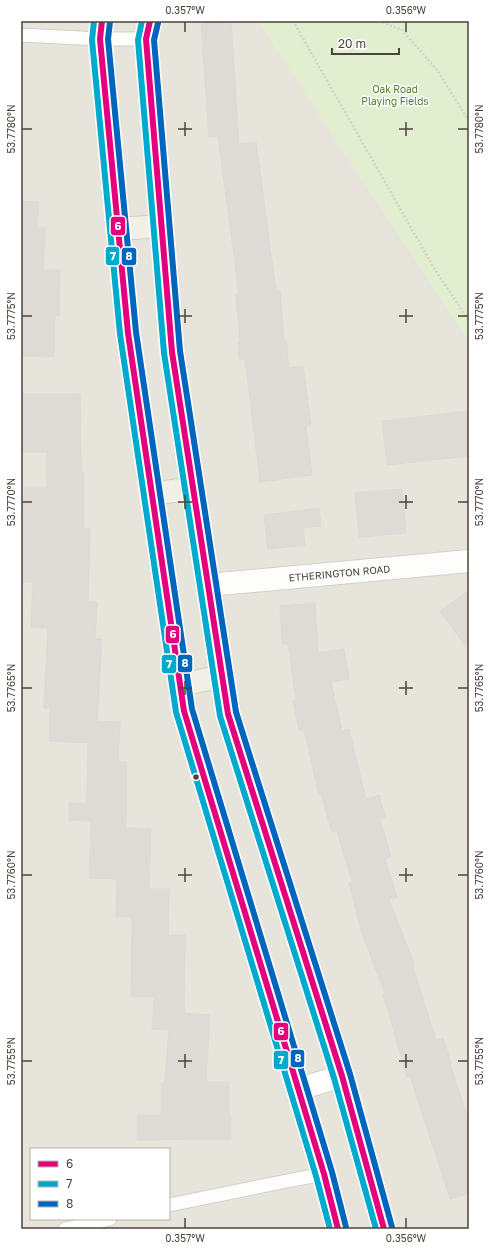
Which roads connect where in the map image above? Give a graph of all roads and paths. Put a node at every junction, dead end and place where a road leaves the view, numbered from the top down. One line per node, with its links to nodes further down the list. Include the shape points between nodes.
1 (293, 21): 9 (path, via 434,268)
2 (379, 21): 6 (path, via 402,30 437,70)
3 (101, 30): 4 (lane); 5 (lane); 8 (main road)
4 (148, 30): 7 (main road)
5 (21, 34)
6 (469, 121)
7 (161, 226): 8 (main road); 10 (main road, via 172,352)
8 (118, 229): 11 (main road, via 128,332)
9 (469, 321)
10 (194, 488): 11 (main road); 13 (main road)
11 (152, 494): 15 (main road)
12 (469, 561): 13 (street, ETHERINGTON ROAD)
13 (209, 585): 14 (main road)
14 (223, 676): 15 (main road); 16 (main road, via 228,714)
15 (180, 685): 17 (main road, via 184,711)
16 (342, 1076): 17 (street); 23 (main road)
17 (299, 1089): 18 (main road)
18 (324, 1174): 19 (lane); 22 (main road)
19 (170, 1205)
20 (106, 1220): 21 (lane)
21 (65, 1229)
22 (338, 1229)
23 (384, 1229)

